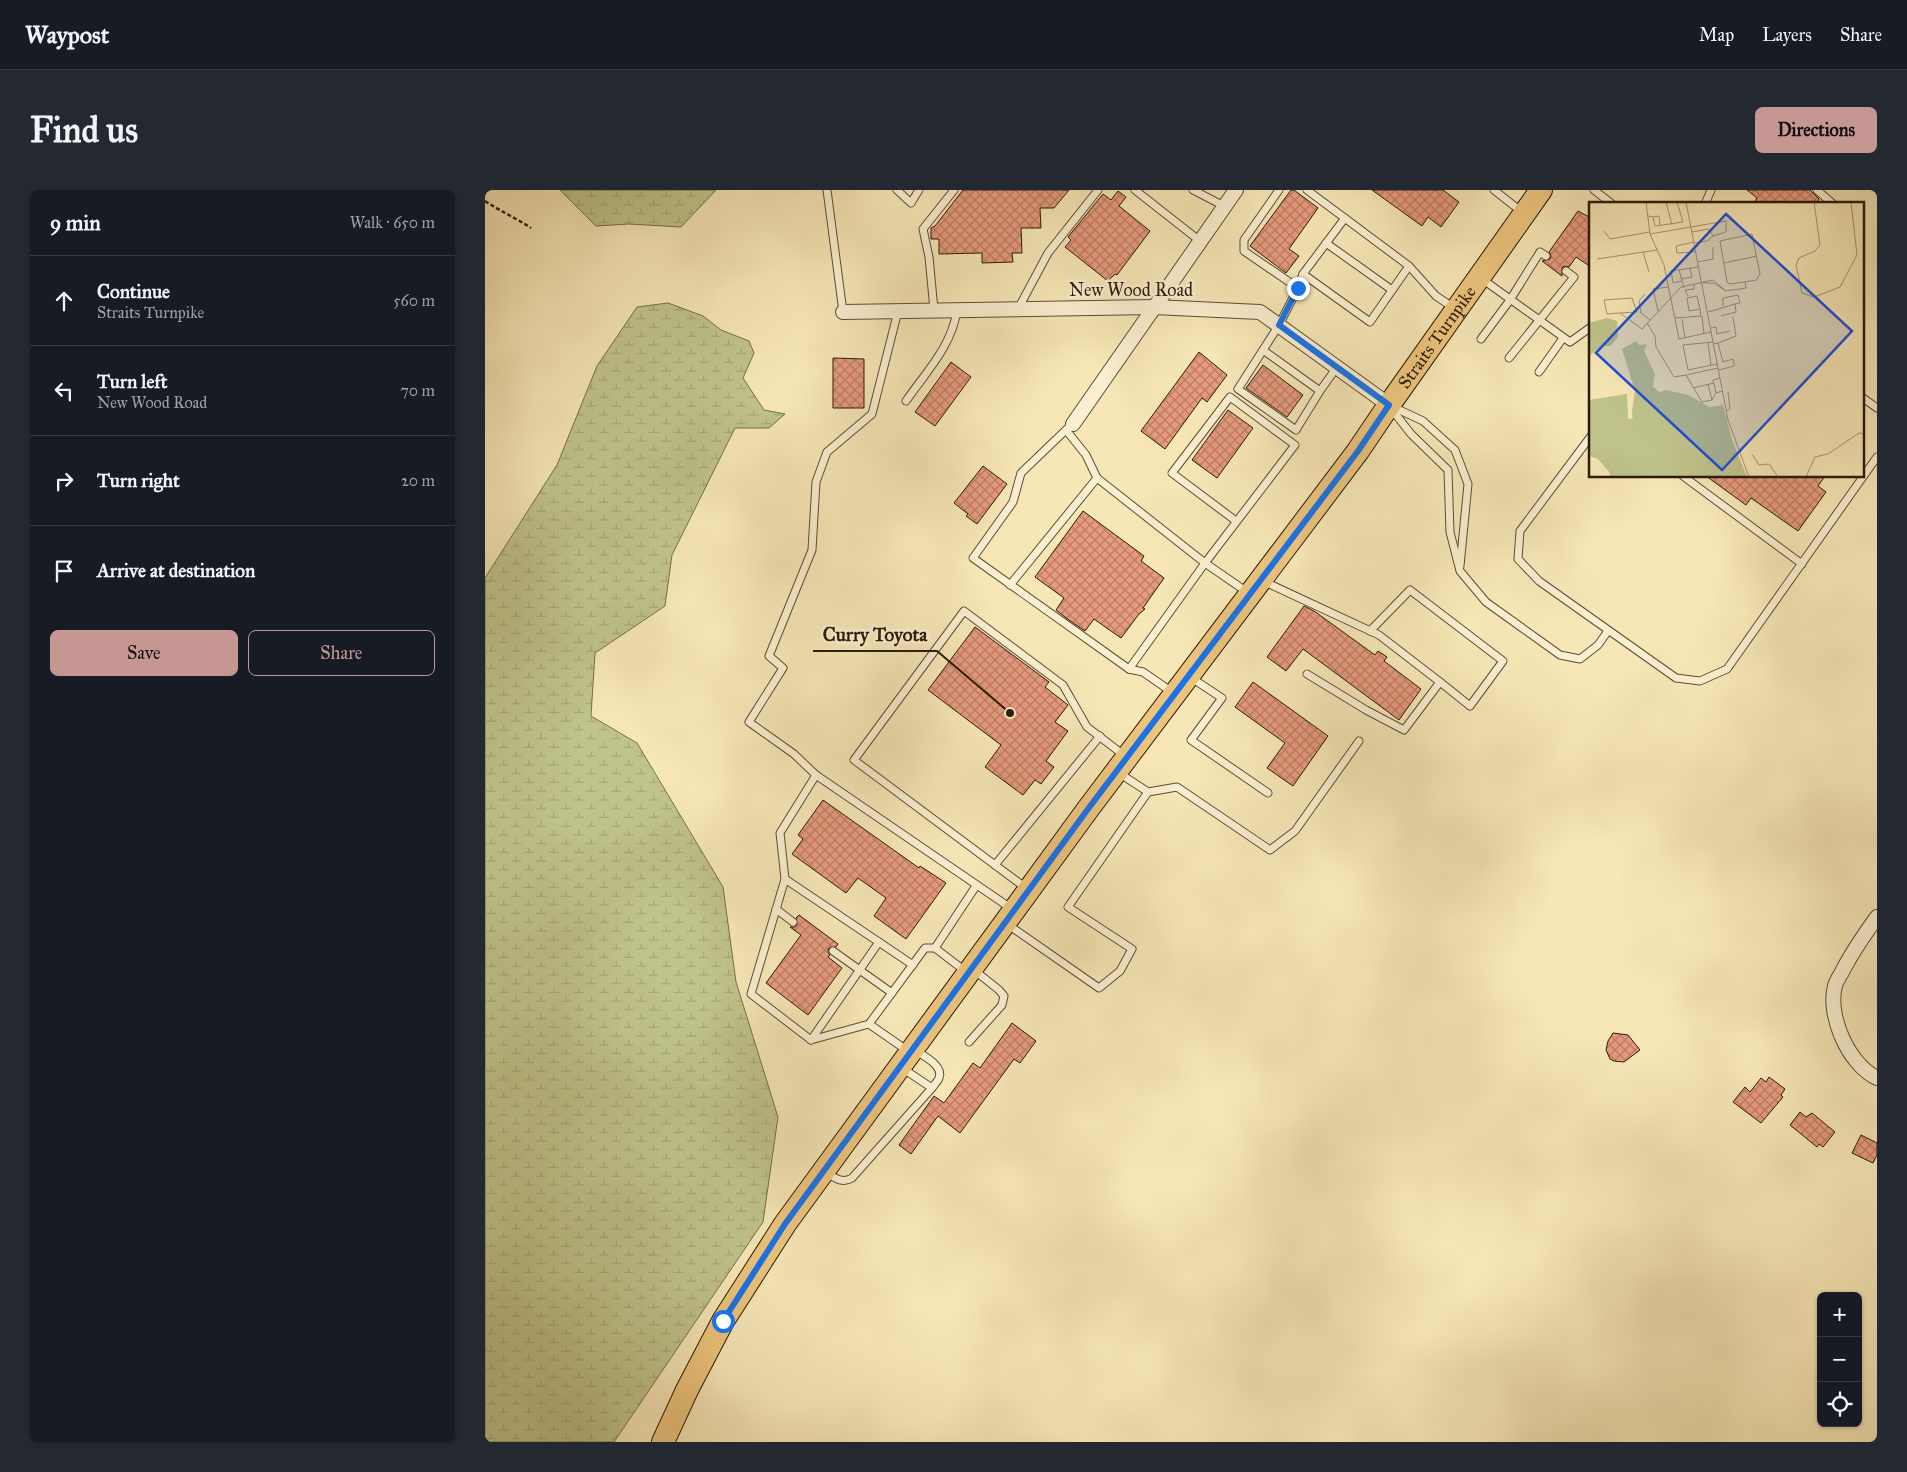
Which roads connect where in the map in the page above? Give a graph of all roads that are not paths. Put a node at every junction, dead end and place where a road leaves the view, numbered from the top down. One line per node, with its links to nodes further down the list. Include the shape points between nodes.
1 (827, 190): 38 (lane)
2 (897, 190): 3 (lane, via 911,203)
3 (919, 190)
4 (954, 190): 35 (lane, via 923,229)
5 (1098, 190): 33 (lane, via 1048,253)
6 (1135, 190): 22 (lane)
7 (1193, 190): 19 (lane)
8 (1236, 190): 19 (street)
9 (1279, 190): 29 (lane, via 1244,240 1244,250)
10 (1307, 190): 21 (lane)
11 (1494, 190): 20 (lane)
12 (1541, 190): 20 (main road, Straits Turnpike)
13 (1594, 190): 16 (lane)
14 (1711, 190): 17 (lane)
15 (1817, 190): 18 (lane)
16 (1609, 202)
17 (1706, 202)
18 (1831, 202)
19 (1224, 206): 22 (street)
20 (1524, 214): 28 (main road, Straits Turnpike)
21 (1345, 218): 23 (lane); 25 (lane)
22 (1200, 241): 32 (street)
23 (1326, 243): 27 (lane); 30 (lane)
24 (1546, 256): 31 (lane, via 1540,252)
25 (1409, 266): 30 (lane); 34 (lane, via 1436,296)
26 (1565, 271): 39 (lane, via 1574,277)
27 (1303, 274): 29 (lane); 30 (lane, via 1370,322)
28 (1479, 278): 31 (lane); 34 (main road, Straits Turnpike)
29 (1298, 288): 40 (lane)
30 (1392, 290)
31 (1510, 300): 39 (lane); 42 (lane)
32 (1154, 307): 33 (street, New Wood Road); 40 (street, New Wood Road, via 1260,312); 53 (street)
33 (1018, 309): 36 (street, New Wood Road)
34 (1457, 309): 51 (main road, Straits Turnpike)
35 (934, 310): 36 (street, New Wood Road); 37 (street, New Wood Road)
36 (957, 310): 50 (lane, via 955,327 947,344)
37 (897, 311): 38 (street, New Wood Road); 76 (lane, via 872,414 827,452 816,482 813,550 769,656 783,668 749,722 794,754)
38 (843, 312)
39 (1539, 320): 43 (lane); 45 (lane)
40 (1279, 325): 44 (lane); 46 (street, New Wood Road)
41 (1589, 328): 43 (lane, via 1570,342)
42 (1481, 338)
43 (1563, 338): 47 (lane)
44 (1263, 350): 48 (lane); 48 (lane, via 1238,389 1296,430)
45 (1509, 358)
46 (1337, 367): 48 (lane); 51 (street, New Wood Road)
47 (1539, 372)
48 (1320, 391)
49 (1865, 399): 52 (lane)
50 (906, 402)
51 (1389, 405): 63 (lane, via 1411,434 1448,470 1449,532); 63 (lane, via 1423,421 1455,450 1468,484); 65 (main road, Straits Turnpike, via 1358,451)
52 (1877, 408)
53 (1069, 427): 57 (lane); 64 (lane, via 1021,473 1013,502 973,558)
54 (1589, 439): 67 (lane, via 1520,531 1518,559 1539,581)
55 (1877, 457): 56 (lane)
56 (1865, 474)
57 (1097, 478): 61 (lane); 64 (lane)
58 (1686, 478): 62 (lane)
59 (1862, 478): 62 (lane)
60 (1236, 521): 60 (lane, via 1295,445 1230,397 1172,473); 61 (lane)
61 (1205, 563): 65 (lane); 68 (lane)
62 (1802, 564): 67 (lane, via 1727,669 1700,681 1676,678)
63 (1460, 571): 67 (lane, via 1486,602 1560,655 1580,659 1598,645)
64 (1010, 585): 68 (lane)
65 (1254, 587): 66 (lane); 70 (main road, Straits Turnpike)
66 (1370, 631): 71 (lane); 71 (lane, via 1410,590 1503,661 1470,706)
67 (1608, 631)
68 (1129, 669): 72 (lane, via 1143,672)
69 (1307, 674): 71 (lane, via 1404,730)
70 (1188, 676): 72 (main road, Straits Turnpike); 78 (lane, via 1222,698 1191,740)
71 (1440, 682)
72 (1174, 694): 75 (main road, Straits Turnpike)
73 (1100, 736): 75 (lane); 79 (lane); 79 (lane, via 1087,726 1063,685 964,611 854,760)
74 (1359, 741): 77 (lane, via 1295,831 1270,850 1177,787)
75 (1122, 764): 77 (lane); 82 (main road, Straits Turnpike)
76 (815, 775): 80 (lane, via 780,833); 81 (lane)
77 (1147, 792): 84 (lane, via 1068,907 1133,949 1120,971 1099,988)
78 (1268, 793)
79 (995, 865): 82 (lane)
80 (785, 879): 83 (lane); 87 (lane)
81 (976, 886): 84 (lane); 88 (lane)
82 (1029, 890): 84 (main road, Straits Turnpike)
83 (776, 909): 86 (lane); 95 (lane, via 751,994)
84 (1009, 916): 92 (main road, Straits Turnpike)
85 (1877, 917): 98 (street, via 1852,950 1835,986 1835,1018 1847,1049 1869,1074)
86 (793, 922)
87 (879, 942): 90 (lane); 91 (lane)
88 (935, 948): 90 (lane, via 925,948); 92 (lane)
89 (833, 951): 91 (lane)
90 (913, 965): 93 (lane)
91 (860, 970): 93 (lane); 95 (lane)
92 (970, 970): 96 (lane, via 1004,996 1002,1005); 97 (main road, Straits Turnpike)
93 (892, 993): 94 (lane)
94 (869, 1024): 95 (lane); 97 (lane)
95 (811, 1040)
96 (969, 1042)
97 (908, 1056): 99 (lane); 99 (lane, via 936,1065 940,1077); 100 (main road, Straits Turnpike)
98 (1877, 1078)
99 (932, 1088): 100 (lane, via 852,1178 841,1181)
100 (824, 1170): 101 (main road, Straits Turnpike, via 723,1321)
101 (663, 1442)

